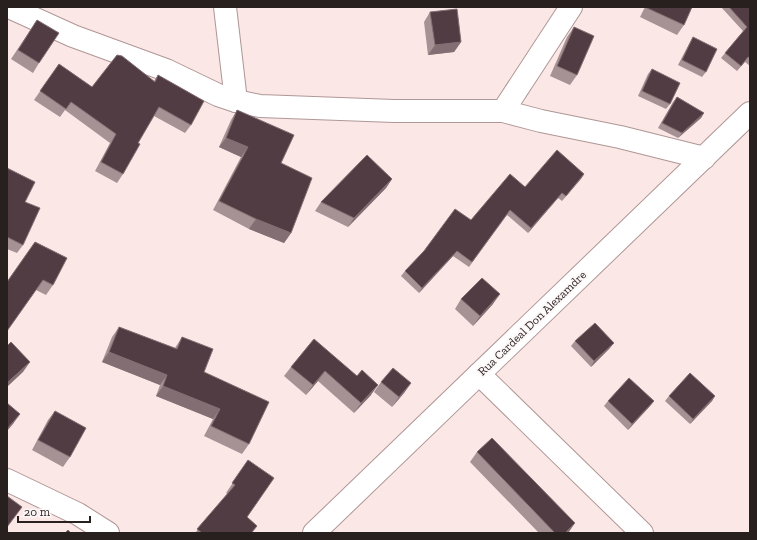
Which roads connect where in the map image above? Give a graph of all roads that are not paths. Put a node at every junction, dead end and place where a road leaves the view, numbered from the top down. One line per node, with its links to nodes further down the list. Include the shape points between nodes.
1 (8, 7): 4 (street, via 73,36 166,70)
2 (224, 7): 4 (street)
3 (571, 7): 5 (street)
4 (236, 101): 5 (street, via 260,106 323,109)
5 (503, 111): 7 (street)
6 (750, 113): 7 (street, Rua Cardeal Don Alexamdre)
7 (704, 158): 8 (street, Rua Cardeal Don Alexamdre)
8 (479, 374): 11 (street, Rua Cardeal Don Alexamdre); 12 (street)
9 (7, 480): 10 (street, via 78,514)
10 (108, 533)
11 (314, 533)
12 (642, 533)

